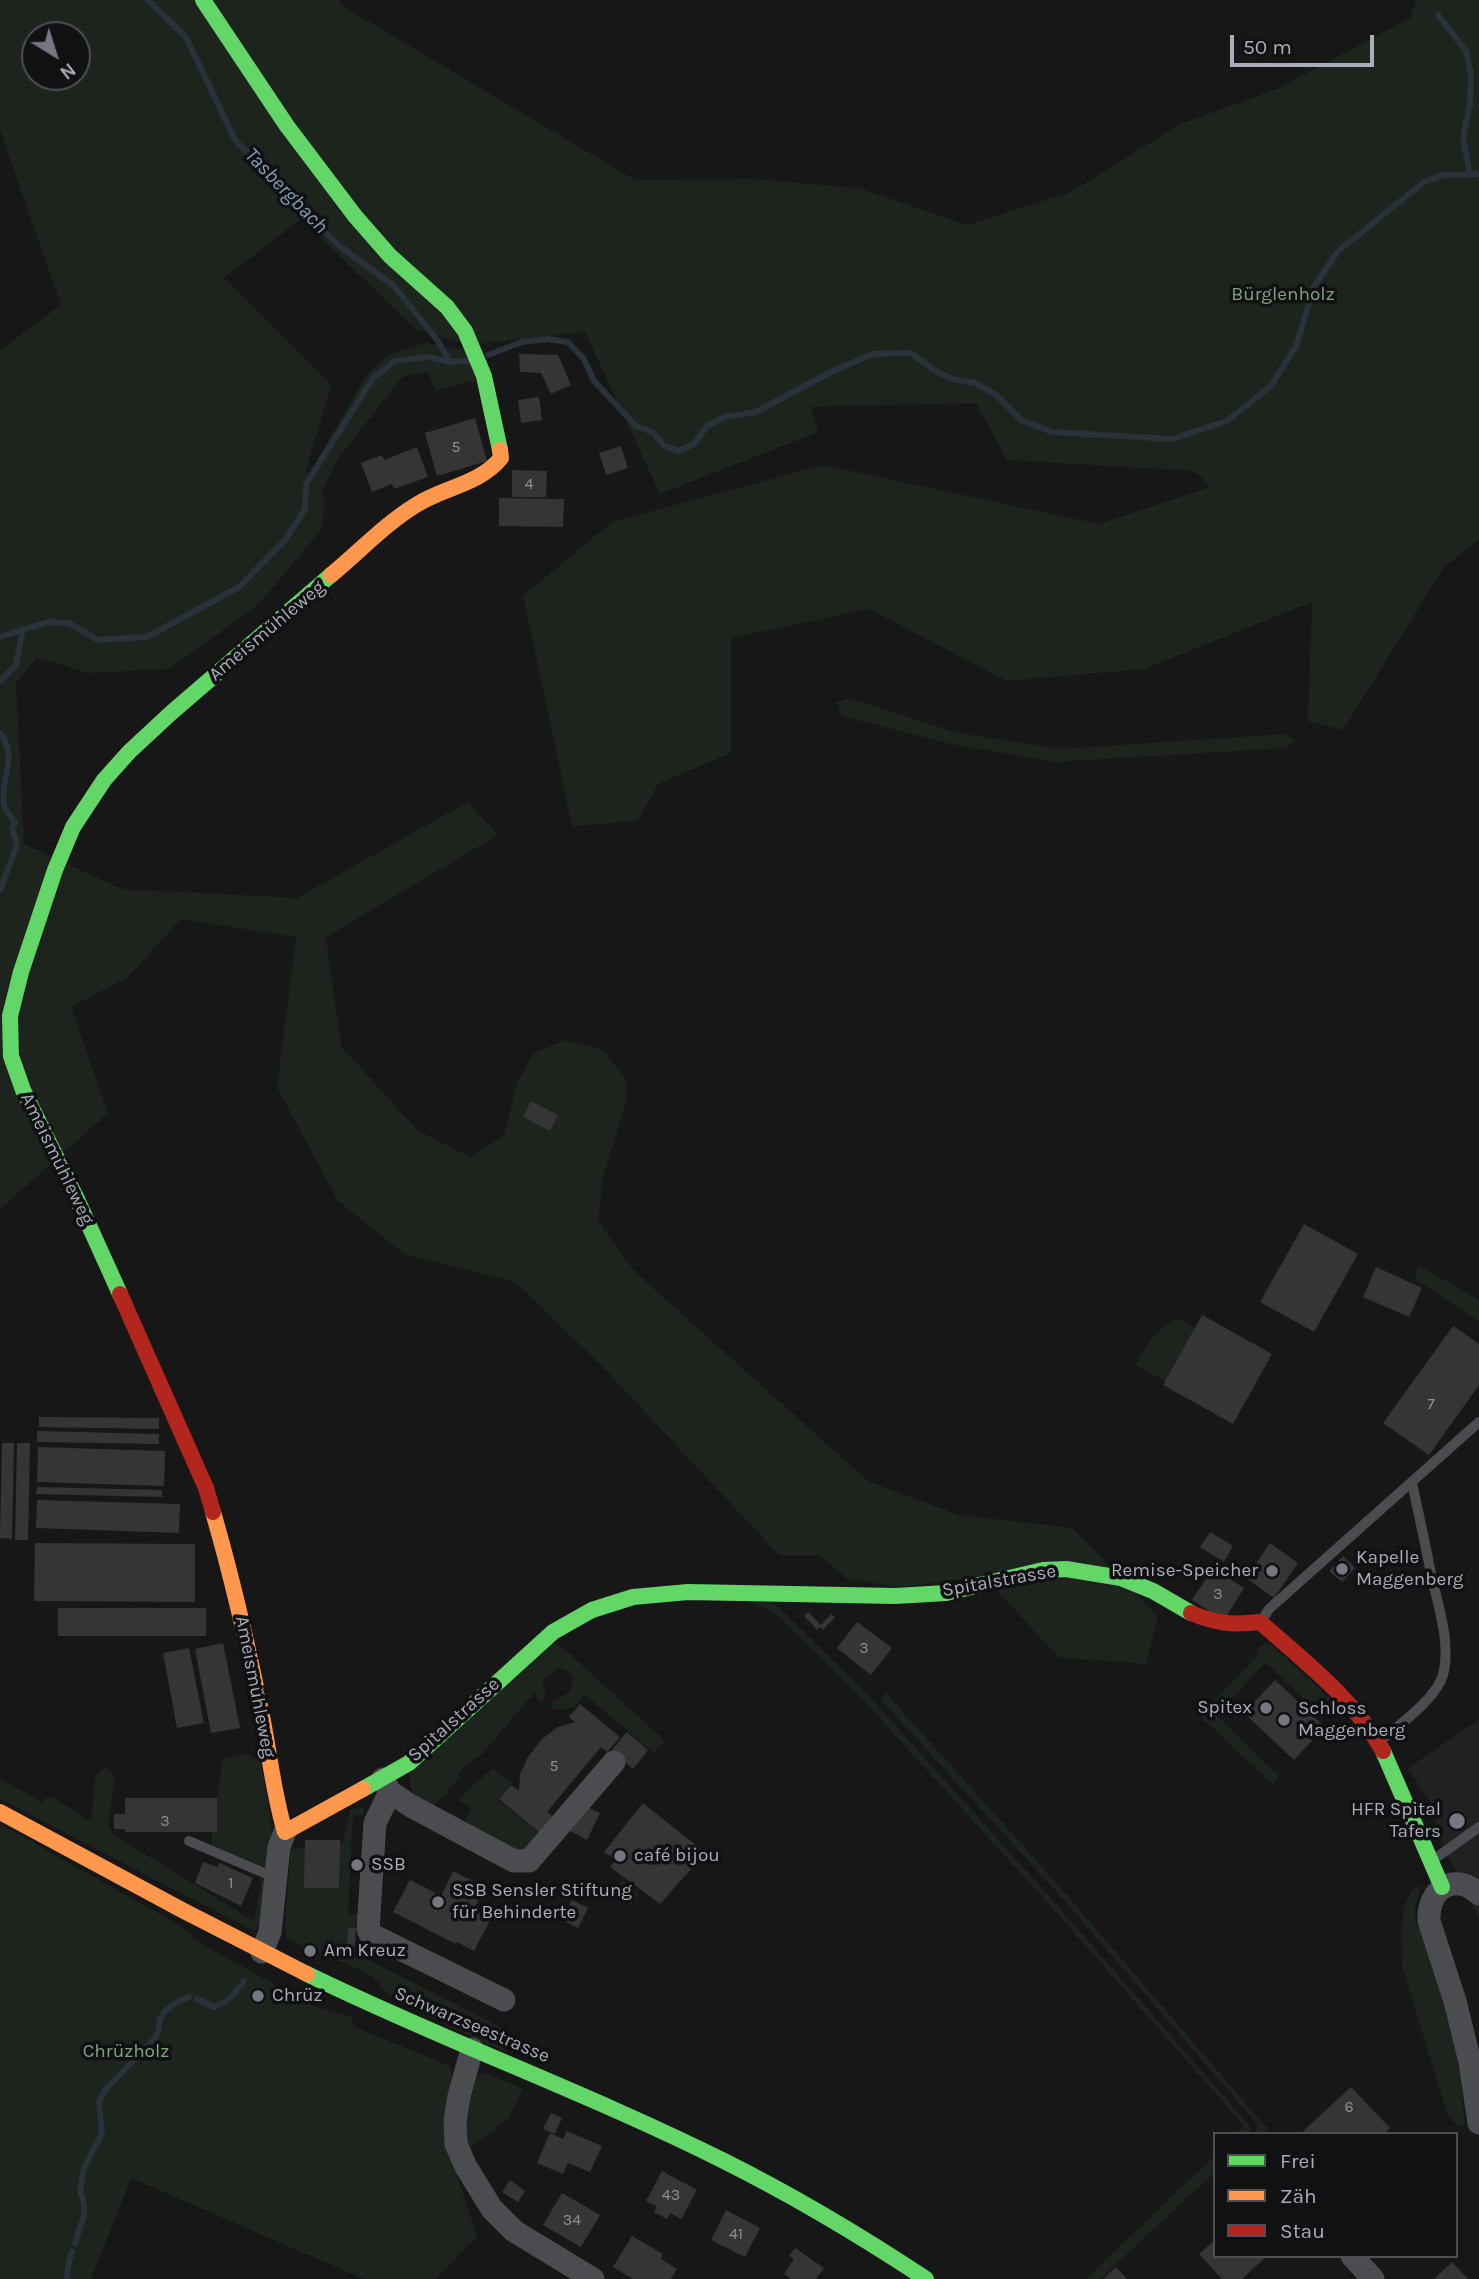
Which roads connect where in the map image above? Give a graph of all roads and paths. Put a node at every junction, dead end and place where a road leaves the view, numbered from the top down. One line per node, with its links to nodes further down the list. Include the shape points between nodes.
1 (203, 0): 10 (street, Ameismühleweg, via 300,144 380,246 445,306 467,334 484,376 501,458 483,477 429,497 406,511 171,713 104,780 73,827 55,870 10,1016 11,1056 23,1090 77,1199 206,1488 235,1590)
2 (1479, 1422): 3 (lane)
3 (1412, 1483): 4 (lane, via 1269,1609); 5 (lane, via 1446,1655 1437,1687)
4 (1260, 1622): 5 (street, via 1327,1682); 7 (street, Spitalstrasse, via 1232,1625 1207,1620 1121,1578 1066,1569 946,1592 895,1596 688,1591 634,1597 592,1610 553,1632)
5 (1379, 1742): 12 (street)
6 (614, 1762): 7 (street, via 529,1861 514,1861 428,1816)
7 (386, 1785): 10 (street, Spitalstrasse); 17 (street, via 375,1823 370,1934)
8 (0, 1812): 16 (street, Schwarzseestrasse)
9 (1479, 1827): 12 (lane)
10 (285, 1832): 13 (street, Ameismühleweg)
11 (189, 1841): 13 (lane)
12 (1431, 1861): 14 (street)
13 (276, 1878): 16 (street, Ameismühleweg, via 270,1932)
14 (1442, 1887): 15 (street, via 1465,1885); 19 (street, via 1430,1903 1429,1921 1455,2001)
15 (1479, 1894)
16 (262, 1952): 18 (street, Schwarzseestrasse)
17 (504, 2000)
18 (472, 2049): 21 (street, via 455,2121 456,2144 466,2167 492,2209 514,2231); 22 (street, Schwarzseestrasse, via 708,2151 802,2200)
19 (1479, 2123)
20 (1354, 2258): 23 (street)
21 (593, 2279)
22 (926, 2279)
23 (1373, 2279)

